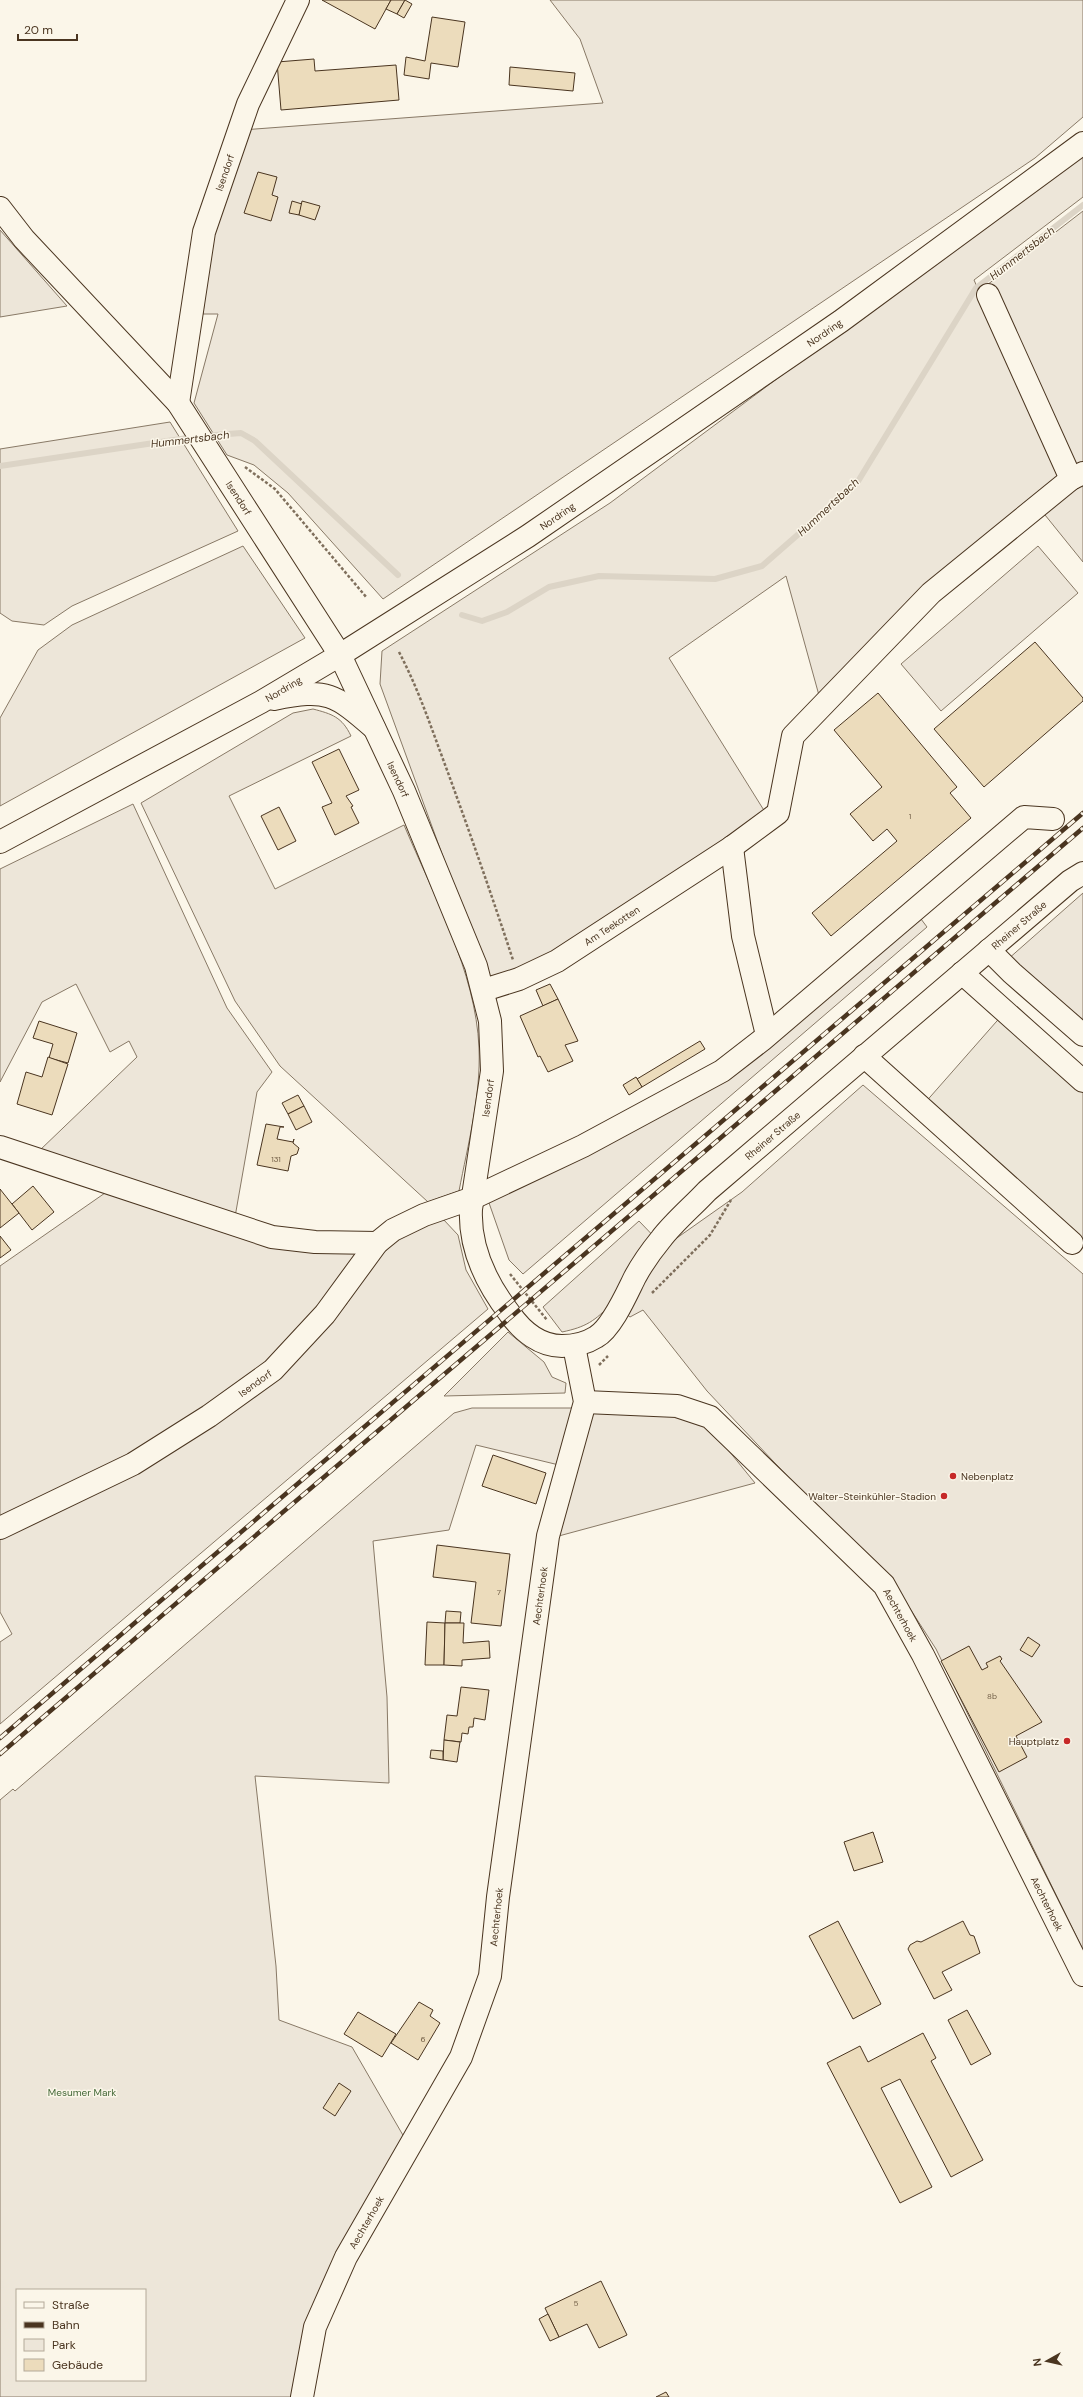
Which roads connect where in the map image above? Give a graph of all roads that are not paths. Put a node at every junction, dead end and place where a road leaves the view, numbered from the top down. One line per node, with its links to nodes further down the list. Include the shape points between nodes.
1 (298, 0): 5 (street, Isendorf, via 248,104 204,232)
2 (1083, 143): 7 (street, Nordring, via 834,326 528,536)
3 (0, 208): 5 (street, Isendorf, via 24,239)
4 (988, 295): 6 (street)
5 (184, 412): 7 (street, Isendorf)
6 (1077, 476): 12 (street, Am Teekotten, via 931,593 793,736 778,813)
7 (340, 655): 8 (street, Nordring); 9 (street, Isendorf)
8 (261, 702): 9 (street, via 306,694 328,695 347,704); 11 (street, Nordring)
9 (374, 728): 16 (street, Isendorf, via 404,791 461,926)
10 (1053, 819): 17 (street, via 1024,817)
11 (0, 842)
12 (732, 847): 16 (street, Am Teekotten, via 557,961 519,979); 17 (street, via 743,936)
13 (1083, 873): 14 (street, Rheiner Straße, via 1070,881)
14 (989, 950): 15 (street, Rheiner Straße); 18 (street)
15 (962, 973): 19 (street, Rheiner Straße); 20 (street)
16 (484, 990): 22 (street, Isendorf, via 490,1027 492,1071)
17 (768, 1035): 22 (street, via 722,1071 583,1146)
18 (1083, 1035)
19 (864, 1056): 24 (street); 26 (street, Rheiner Straße, via 707,1191 661,1239 636,1275 618,1312 597,1337)
20 (1083, 1081)
21 (0, 1147): 23 (street, via 272,1238)
22 (473, 1198): 23 (street, Isendorf, via 424,1215 394,1230); 25 (street, Isendorf, via 471,1235 480,1266)
23 (377, 1243): 28 (street, Isendorf, via 325,1314 273,1370 209,1416 133,1464)
24 (1072, 1243)
25 (490, 1283): 26 (street, Rheiner Straße, via 508,1312 530,1336 552,1346)
26 (574, 1346): 27 (street, Aechterhoek)
27 (585, 1402): 29 (street, Aechterhoek, via 677,1406 710,1417 884,1585 923,1656); 30 (street, Aechterhoek, via 548,1536 490,1976 461,2057 346,2257 315,2327)
28 (0, 1528)
29 (1083, 1975)
30 (302, 2397)

